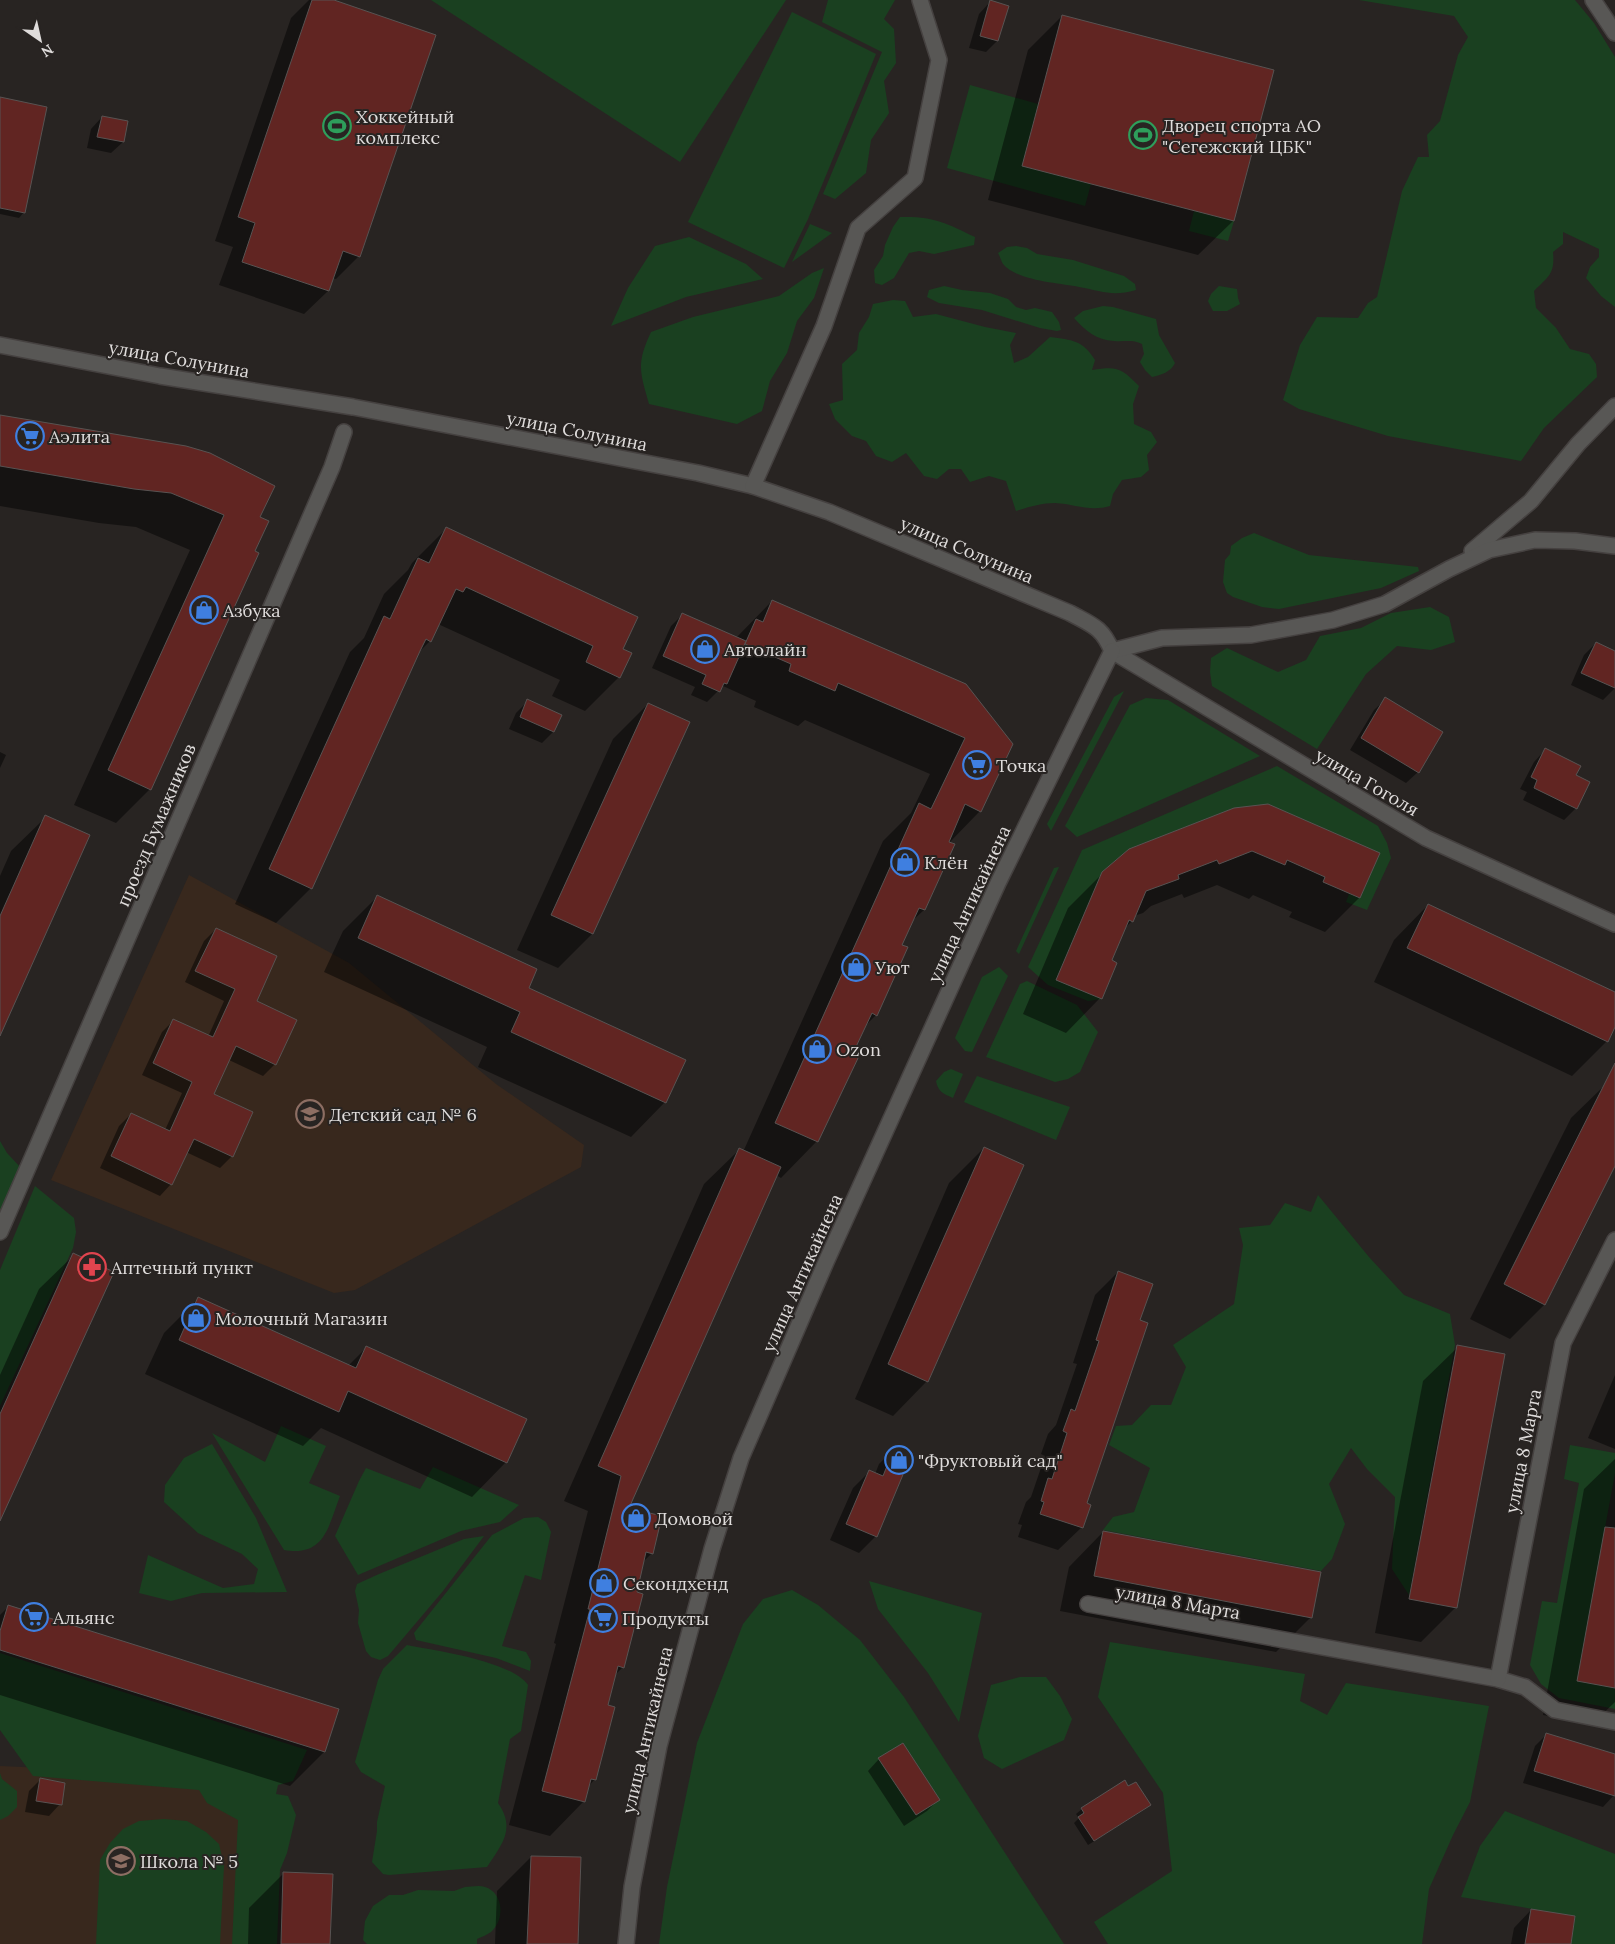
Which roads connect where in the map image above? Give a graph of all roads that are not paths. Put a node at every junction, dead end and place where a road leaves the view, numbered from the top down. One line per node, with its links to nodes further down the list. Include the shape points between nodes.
1 (920, 0): 7 (street, via 939,60 915,178 858,228 824,326)
2 (1593, 0): 3 (street)
3 (1615, 33)
4 (0, 345): 7 (street, улица Солунина, via 160,376 353,407)
5 (1615, 406): 9 (street, via 1578,444 1531,501)
6 (344, 432): 12 (street, проезд Бумажников)
7 (753, 486): 10 (street, улица Солунина, via 829,512 1070,613 1099,629)
8 (1615, 546): 9 (street, via 1535,540 1488,550)
9 (1448, 569): 10 (street, via 1385,604 1333,620 1251,635 1162,638)
10 (1112, 651): 11 (street, улица Гоголя, via 1426,838); 17 (street, улица Антикайнена, via 998,883 741,1458 712,1549 659,1746 632,1887)
11 (1615, 924)
12 (0, 1232)
13 (1615, 1240): 15 (street, улица 8 Марта, via 1563,1343)
14 (1088, 1604): 15 (street, улица 8 Марта)
15 (1498, 1679): 16 (street, улица 8 Марта, via 1525,1688 1555,1710)
16 (1615, 1722)
17 (626, 1944)

